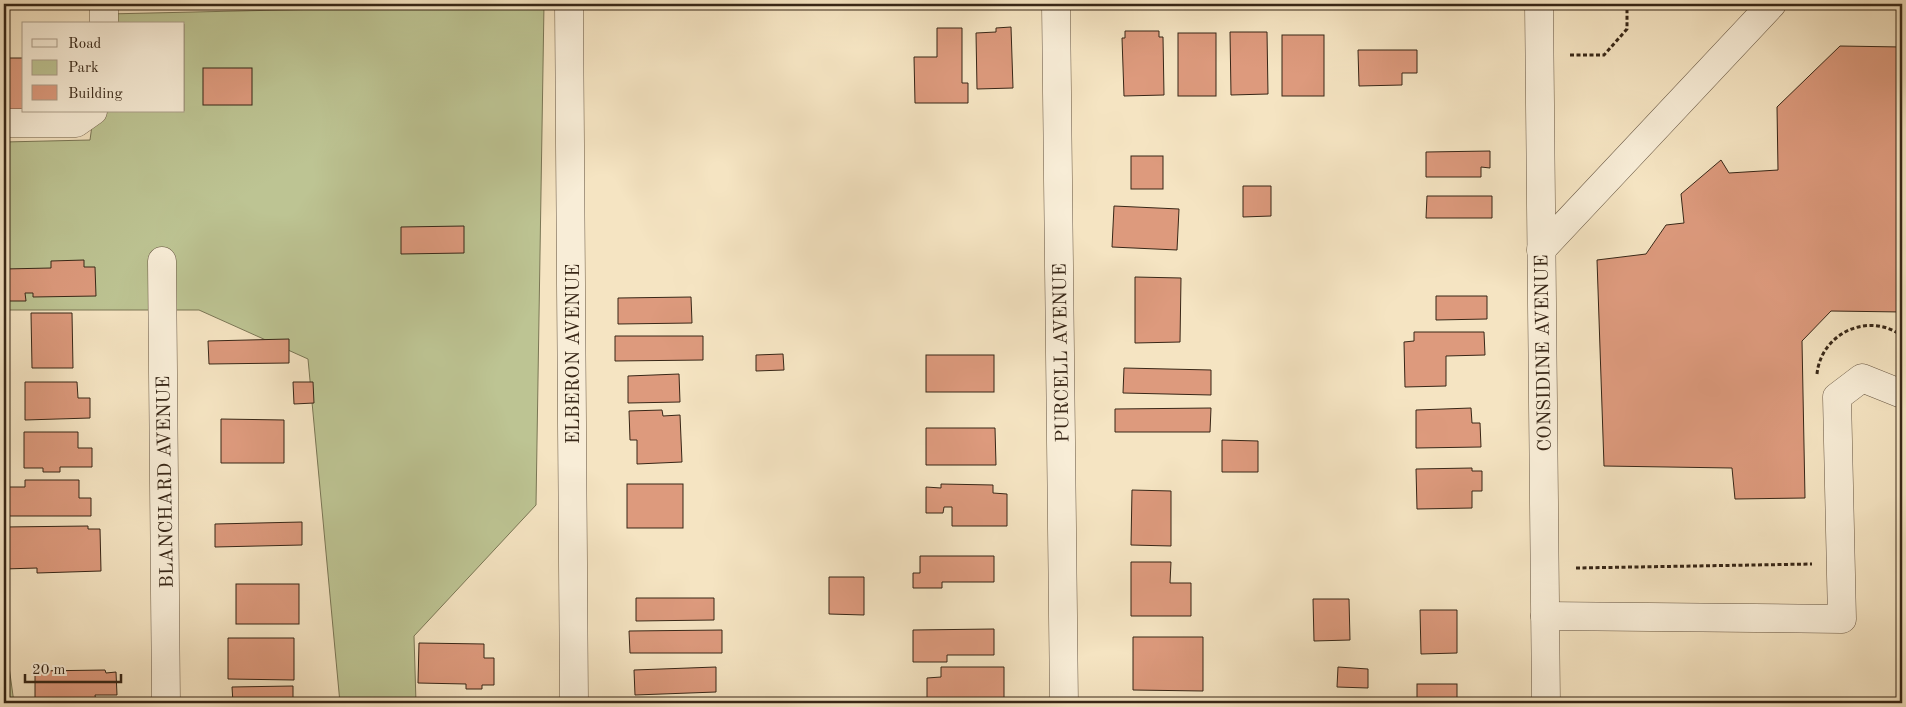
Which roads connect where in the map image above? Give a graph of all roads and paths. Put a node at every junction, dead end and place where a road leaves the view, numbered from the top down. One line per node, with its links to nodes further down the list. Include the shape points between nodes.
1 (104, 4): 7 (street)
2 (569, 4): 20 (street, ELBERON AVENUE)
3 (1056, 4): 21 (street, PURCELL AVENUE)
4 (1539, 4): 11 (street, CONSIDINE AVENUE)
5 (1627, 4): 8 (path, via 1627,29 1604,55)
6 (1772, 4): 11 (street)
7 (104, 22)
8 (1571, 55)
9 (91, 112): 10 (street, via 76,122)
10 (4, 123)
11 (1541, 250): 18 (street, CONSIDINE AVENUE)
12 (162, 261): 19 (street, BLANCHARD AVENUE)
13 (1902, 336): 14 (path, via 1893,329 1868,324 1847,330 1828,344 1818,363)
14 (1818, 381)
15 (1902, 394): 18 (street, via 1862,378 1837,397 1842,618)
16 (1813, 564): 17 (path)
17 (1575, 568)
18 (1545, 616): 22 (street, CONSIDINE AVENUE)
19 (166, 703)
20 (574, 703)
21 (1064, 703)
22 (1546, 703)

